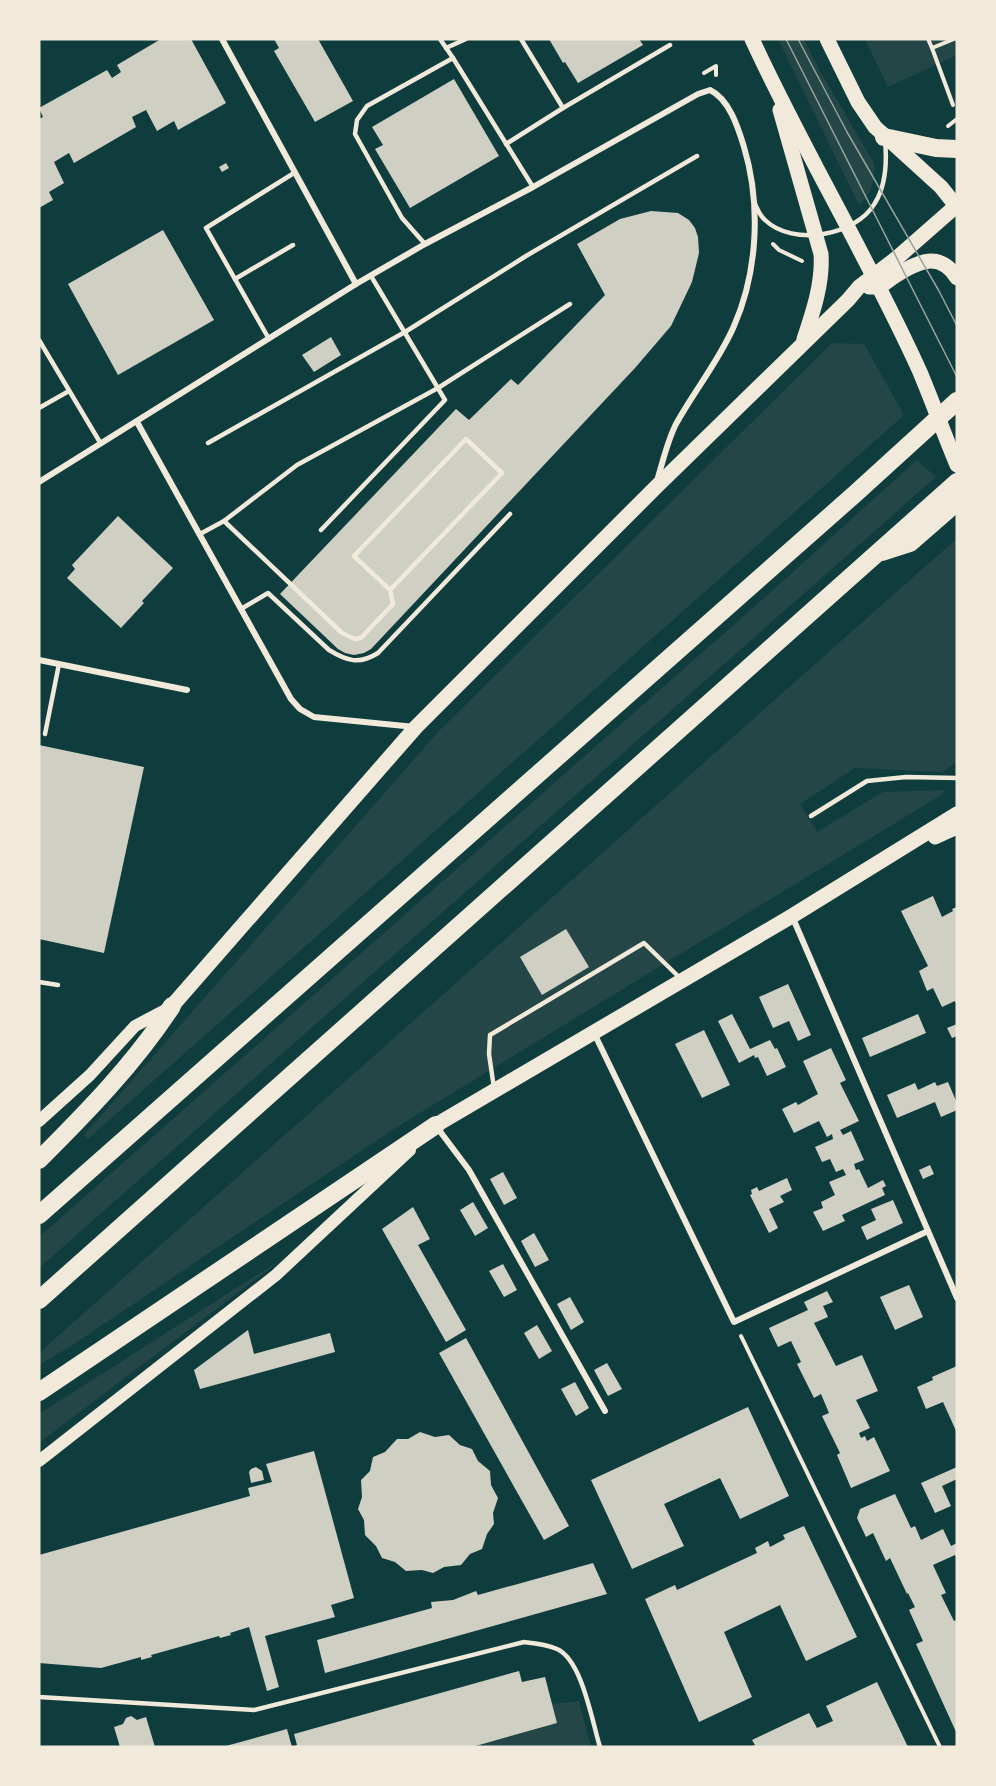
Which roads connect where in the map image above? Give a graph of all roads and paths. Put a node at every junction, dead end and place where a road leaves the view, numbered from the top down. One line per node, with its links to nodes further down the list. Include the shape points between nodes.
1 (222, 39): 20 (street)
2 (440, 39): 10 (lane)
3 (466, 39): 10 (lane)
4 (521, 39): 15 (lane)
5 (753, 39): 13 (main road)
6 (827, 39): 16 (main road, via 858,102)
7 (928, 39): 11 (path)
8 (954, 39): 11 (path)
9 (670, 45): 15 (lane)
10 (447, 48): 12 (lane)
11 (932, 48): 14 (path)
12 (453, 58): 17 (lane); 26 (lane, via 367,106 357,120 355,134 402,218)
13 (773, 85): 24 (main road); 25 (main road)
14 (952, 105)
15 (563, 108): 17 (lane)
16 (884, 137): 18 (highway); 23 (main road, via 925,171); 24 (lane, via 886,158 881,191 872,208)
17 (506, 144): 21 (lane)
18 (957, 149)
19 (697, 156): 34 (lane)
20 (294, 173): 30 (lane, via 206,228); 32 (street)
21 (533, 187): 22 (street, via 710,90 718,94 728,109 742,139); 26 (street)
22 (755, 204): 25 (lane, via 762,217 775,227); 50 (street, via 752,254 741,307 726,341 675,425)
23 (957, 206): 31 (main road)
24 (847, 227): 25 (lane); 31 (main road)
25 (817, 235): 37 (main road, via 822,265)
26 (424, 244): 28 (street)
27 (293, 245): 30 (lane)
28 (371, 276): 32 (street); 34 (lane)
29 (957, 278): 31 (main road, via 947,265 928,261)
30 (235, 279): 35 (lane)
31 (875, 281): 37 (main road, via 859,287); 38 (main road)
32 (356, 284): 35 (street)
33 (570, 304): 39 (lane)
34 (405, 332): 39 (lane); 45 (lane)
35 (269, 339): 43 (street)
36 (39, 340): 40 (lane)
37 (803, 342): 50 (main road)
38 (920, 372): 44 (main road); 47 (main road)
39 (438, 388): 54 (lane, via 297,465); 55 (lane, via 445,400)
40 (69, 390): 42 (lane); 46 (lane)
41 (957, 401): 79 (highway)
42 (39, 408)
43 (138, 422): 46 (street); 56 (street)
44 (957, 442)
45 (208, 443)
46 (101, 444): 48 (street)
47 (957, 465)
48 (39, 482)
49 (957, 482): 53 (highway)
50 (656, 487): 62 (main road)
51 (957, 502): 53 (highway)
52 (510, 513): 58 (lane, via 369,658 350,660 329,650 268,593)
53 (931, 515): 82 (highway, via 910,543 872,556)
54 (224, 521): 56 (lane); 57 (lane, via 348,637 361,638 393,604)
55 (321, 530)
56 (200, 534): 58 (street)
57 (390, 590): 57 (lane, via 354,556 466,439 502,473)
58 (241, 609): 62 (street, via 300,710 314,717)
59 (39, 660): 60 (street)
60 (59, 664): 61 (street); 63 (lane)
61 (187, 690)
62 (416, 727): 73 (main road)
63 (45, 734)
64 (957, 778): 66 (lane, via 867,781)
65 (957, 814): 68 (main road)
66 (812, 816)
67 (957, 827): 68 (main road)
68 (875, 865): 69 (main road)
69 (792, 916): 70 (main road); 80 (street)
70 (682, 980): 74 (main road); 75 (lane, via 644,943 490,1035)
71 (39, 982): 72 (lane)
72 (58, 985)
73 (172, 1006): 76 (main road, via 135,1026); 78 (highway, via 151,1039)
74 (594, 1032): 75 (main road); 83 (street)
75 (495, 1091): 77 (main road)
76 (39, 1121)
77 (436, 1125): 84 (highway); 85 (street, via 469,1170); 86 (main road, via 276,1275)
78 (39, 1160)
79 (39, 1215)
80 (928, 1232): 81 (street); 83 (street)
81 (957, 1298)
82 (39, 1299)
83 (734, 1322): 89 (path)
84 (39, 1392)
85 (605, 1411)
86 (39, 1461)
87 (39, 1697): 88 (lane, via 254,1710 524,1642 558,1649 579,1674)
88 (600, 1747)
89 (940, 1747)

